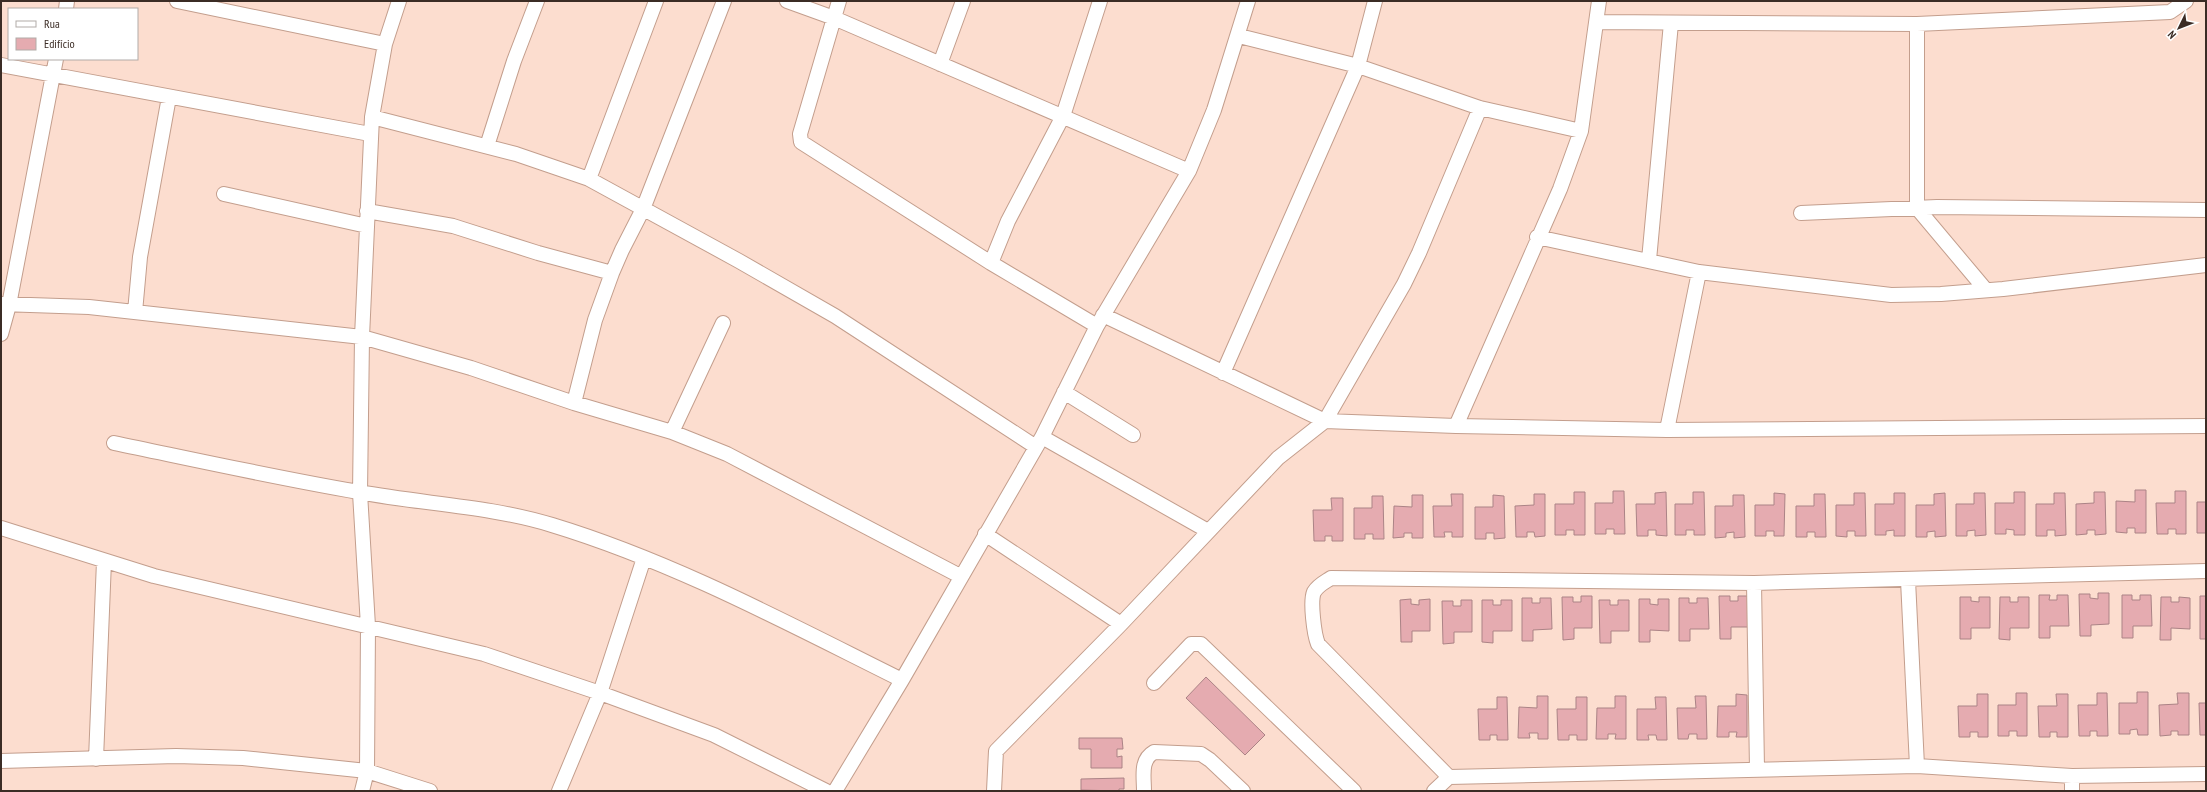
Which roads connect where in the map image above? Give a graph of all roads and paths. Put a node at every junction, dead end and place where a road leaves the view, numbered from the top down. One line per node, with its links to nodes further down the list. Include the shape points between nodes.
1 (177, 1): 21 (street)
2 (398, 1): 21 (street)
3 (537, 1): 33 (street, via 514,61)
4 (656, 1): 35 (street)
5 (724, 1): 38 (street)
6 (787, 1): 16 (street)
7 (839, 1): 16 (street)
8 (963, 1): 23 (street)
9 (1100, 1): 29 (street)
10 (1248, 1): 20 (street)
11 (1375, 1): 25 (street)
12 (1599, 1): 17 (street)
13 (2160, 1): 15 (street)
14 (2186, 1): 15 (street)
15 (2170, 12): 19 (street)
16 (834, 18): 23 (street); 45 (street, via 800,134 801,142)
17 (1597, 22): 18 (street); 31 (street)
18 (1672, 23): 19 (street); 44 (street)
19 (1917, 24): 37 (street)
20 (1238, 36): 25 (street); 34 (street, via 1214,110)
21 (385, 44): 30 (street)
22 (56, 60): 26 (street)
23 (940, 64): 29 (street)
24 (1, 65): 26 (street)
25 (1358, 66): 28 (street); 56 (street)
26 (53, 74): 27 (street); 50 (street)
27 (169, 97): 32 (street); 51 (street, via 140,257)
28 (1480, 108): 31 (street); 59 (street, via 1420,253)
29 (1063, 116): 34 (street); 45 (street, via 1008,221)
30 (372, 117): 32 (street); 33 (street)
31 (1581, 131): 43 (street, via 1560,189)
32 (370, 134): 40 (street)
33 (487, 146): 35 (street, via 543,162)
34 (1189, 171): 52 (street)
35 (589, 179): 38 (street)
36 (224, 194): 42 (street)
37 (1917, 208): 39 (street); 41 (street); 49 (street)
38 (643, 209): 48 (street); 65 (street, via 835,316)
39 (2206, 210)
40 (367, 211): 42 (street); 48 (street, via 453,226)
41 (1801, 213)
42 (367, 226): 55 (street)
43 (1537, 237): 44 (street); 60 (street)
44 (1649, 260): 47 (street)
45 (991, 263): 52 (street)
46 (2206, 265): 49 (street)
47 (1699, 272): 49 (street, via 1891,295 1941,294); 62 (street)
48 (612, 273): 58 (street, via 595,320)
49 (1985, 289)
50 (5, 304): 51 (street, via 89,307); 54 (street)
51 (135, 312): 55 (street)
52 (1100, 321): 56 (street); 57 (street)
53 (723, 323): 63 (street)
54 (1, 334)
55 (362, 337): 58 (street, via 471,368); 67 (street)
56 (1223, 373): 59 (street)
57 (1064, 392): 64 (street); 65 (street)
58 (574, 403): 63 (street)
59 (1325, 421): 60 (street); 69 (street, via 1278,458)
60 (1456, 426): 62 (street)
61 (2206, 426): 62 (street)
62 (1667, 430)
63 (672, 432): 74 (street, via 727,454)
64 (1133, 435)
65 (1039, 442): 69 (street); 70 (street)
66 (114, 443): 67 (street)
67 (360, 493): 71 (street, via 480,510 551,525); 78 (street)
68 (1, 528): 72 (street)
69 (1208, 531): 77 (street)
70 (985, 534): 74 (street); 77 (street)
71 (644, 558): 79 (street, via 740,600); 81 (street)
72 (104, 562): 78 (street); 82 (street)
73 (2206, 571): 75 (street)
74 (960, 576): 79 (street)
75 (1908, 580): 76 (street); 84 (street)
76 (1754, 583): 85 (street); 89 (street, via 1331,578 1320,584 1313,593 1314,633 1318,644)
77 (1121, 624): 95 (street, via 996,751)
78 (368, 626): 81 (street, via 484,654); 86 (street)
79 (902, 680): 94 (street)
80 (1154, 683): 98 (street, via 1191,644 1201,644)
81 (600, 693): 92 (street); 93 (street, via 714,736)
82 (96, 759): 83 (street); 86 (street, via 176,756 243,758)
83 (1, 762)
84 (1916, 766): 85 (street); 88 (street)
85 (1757, 769): 89 (street)
86 (367, 771): 90 (street); 91 (street)
87 (2206, 774): 88 (street)
88 (2072, 776): 100 (street)
89 (1449, 777): 99 (street)
90 (362, 791)
91 (430, 791)
92 (559, 791)
93 (826, 791)
94 (835, 791)
95 (994, 791)
96 (1144, 791): 97 (street, via 1144,762 1154,752 1201,754)
97 (1243, 791)
98 (1354, 791)
99 (1434, 791)
100 (2072, 791)

